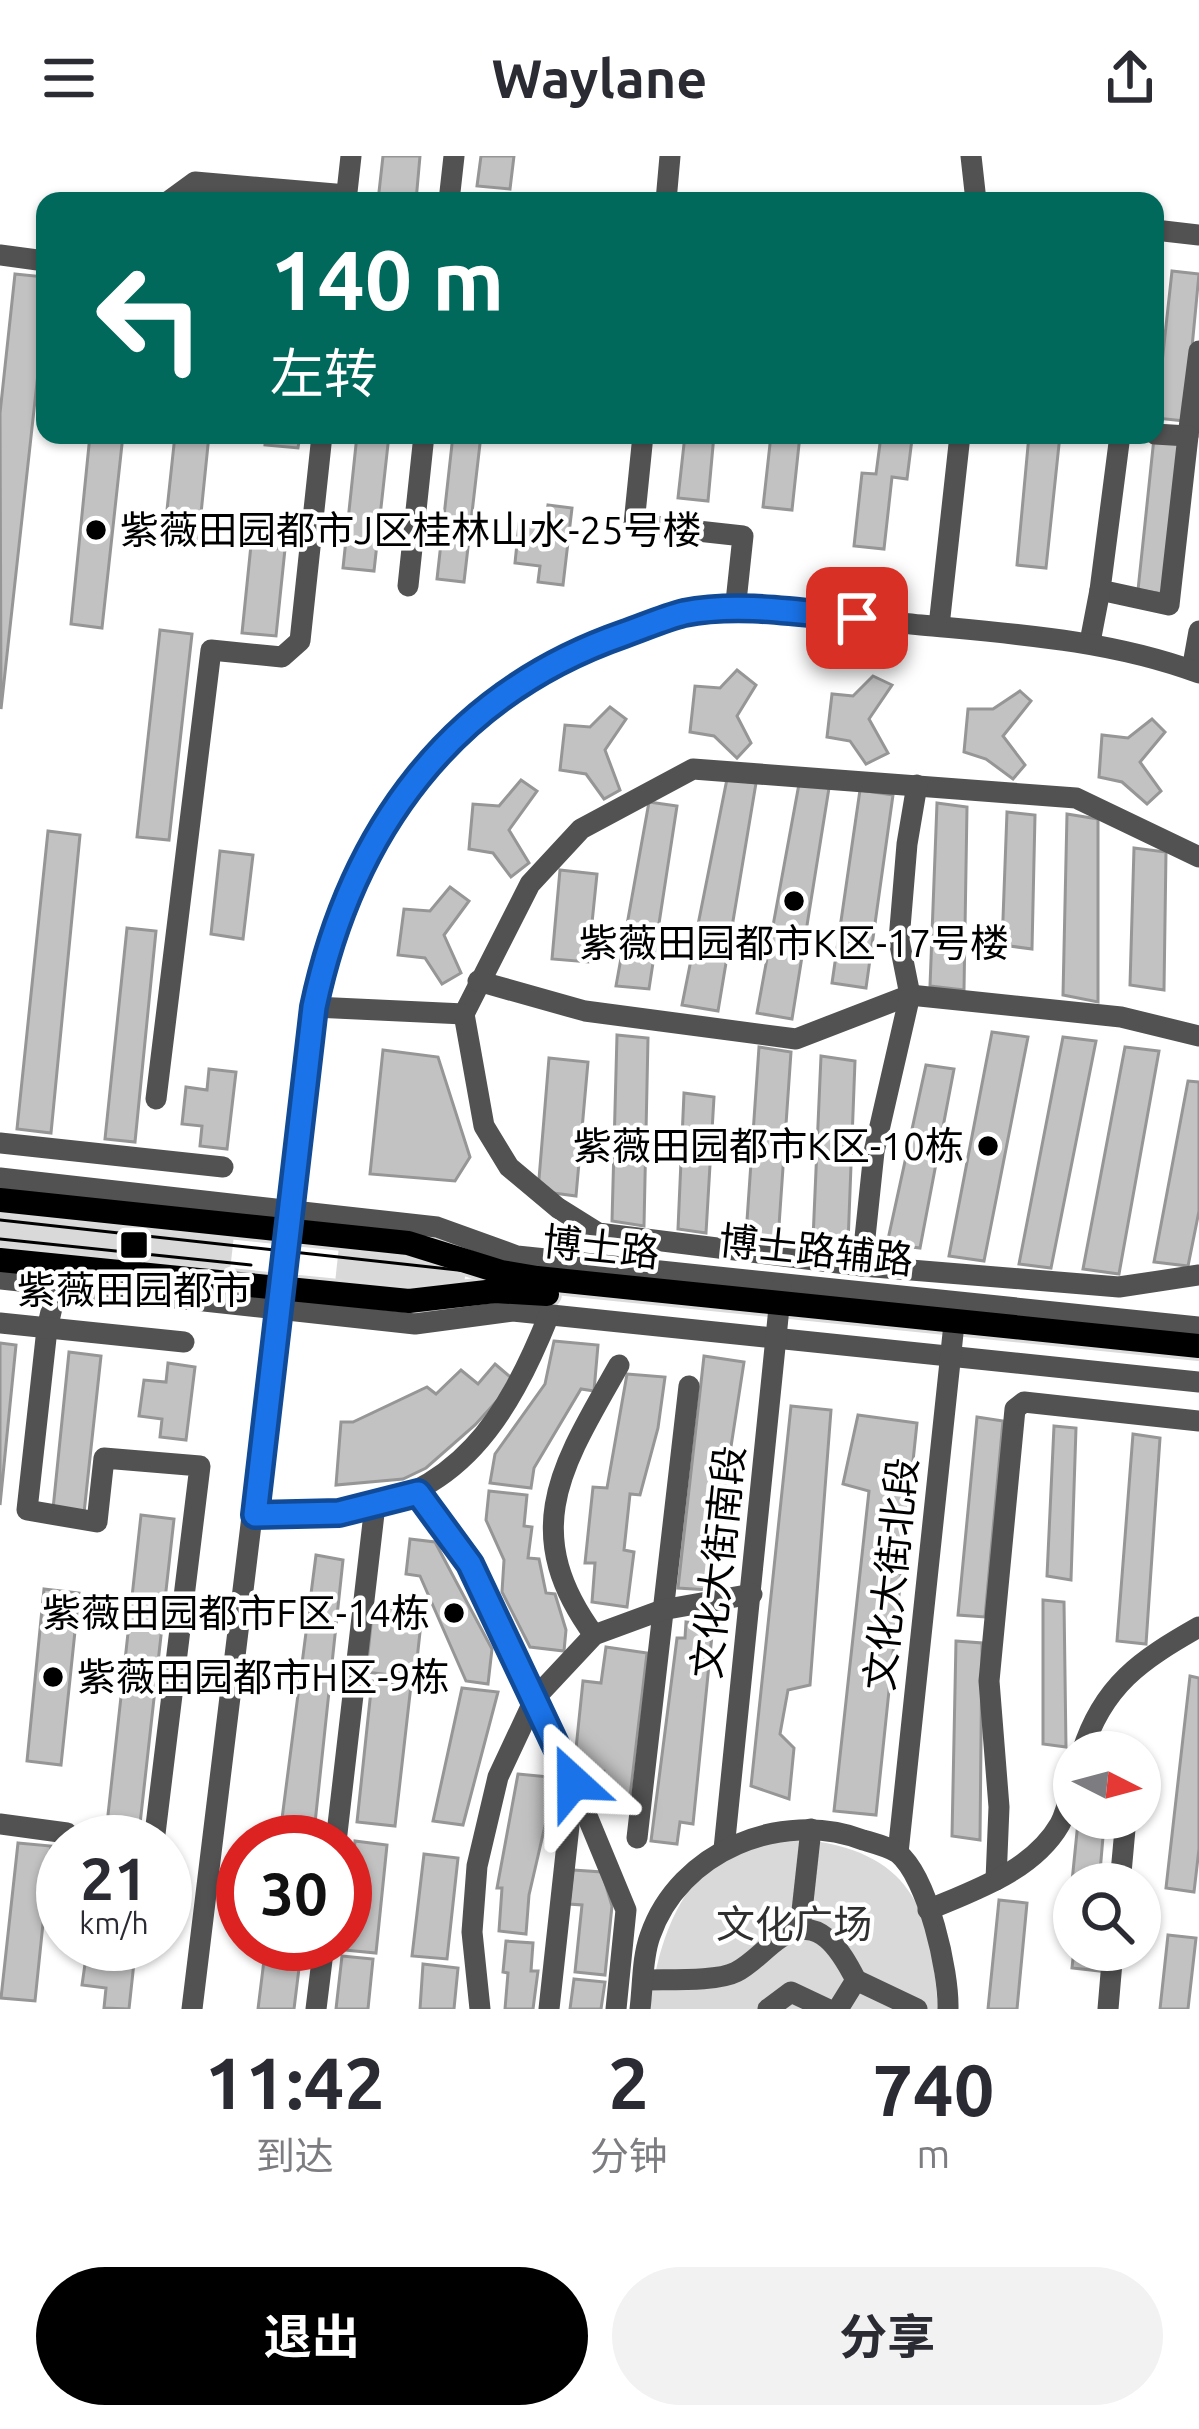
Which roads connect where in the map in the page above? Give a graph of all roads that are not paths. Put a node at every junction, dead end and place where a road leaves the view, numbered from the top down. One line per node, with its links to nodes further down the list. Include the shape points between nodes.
1 (351, 156): 7 (street)
2 (454, 156): 8 (street)
3 (670, 156): 9 (street)
4 (971, 156): 10 (street)
5 (182, 192): 6 (street, via 195,182)
6 (289, 192)
7 (347, 192)
8 (450, 192)
9 (667, 192)
10 (975, 192)
11 (1164, 231): 12 (street)
12 (1199, 235)
13 (0, 256): 14 (street)
14 (36, 260)
15 (1199, 351): 17 (street)
16 (1164, 435): 17 (street)
17 (1188, 436): 24 (street, via 1169,605)
18 (321, 444): 37 (street, via 300,640 282,657 211,650)
19 (423, 444): 23 (street)
20 (642, 444): 25 (street, via 634,524 743,536)
21 (959, 444): 26 (street)
22 (1119, 444): 24 (street)
23 (408, 586)
24 (1100, 590): 28 (street)
25 (734, 610): 26 (street); 34 (street, via 684,614 585,648 521,683 436,754 356,874)
26 (939, 626): 28 (street)
27 (1199, 631): 29 (street)
28 (1090, 642): 29 (street)
29 (1196, 672)
30 (917, 785): 31 (street, via 1076,798); 32 (street, via 693,769 581,829 530,884); 33 (street, via 899,940)
31 (1199, 857)
32 (478, 981): 33 (street, via 585,1011 796,1039); 35 (street)
33 (910, 995): 36 (street, via 1121,1017); 44 (street, via 874,1152)
34 (314, 1007): 35 (street); 42 (street)
35 (464, 1013): 44 (street, via 484,1126 509,1167 557,1208 598,1233)
36 (1199, 1036)
37 (156, 1099)
38 (0, 1143): 39 (street)
39 (223, 1167)
40 (0, 1178): 42 (street)
41 (0, 1200): 42 (main road, 博士路)
42 (290, 1219): 48 (street); 49 (main road, 博士路, via 501,1272)
43 (0, 1260): 48 (main road, 博士路)
44 (862, 1266): 45 (street, via 1119,1287)
45 (1199, 1275)
46 (0, 1280): 47 (street, 博士路辅路)
47 (57, 1286): 48 (street, 博士路辅路); 53 (street)
48 (280, 1300): 49 (main road, 博士路, via 410,1301 495,1291); 50 (street, 博士路辅路, via 416,1324 513,1311); 64 (street)
49 (779, 1310): 50 (street, 博士路辅路); 54 (main road, 博士路); 54 (street, 博士路辅路); 65 (street, 文化大街南段)
50 (549, 1315): 62 (street, via 498,1418)
51 (0, 1323): 53 (street)
52 (1199, 1327): 54 (street, 博士路辅路)
53 (47, 1329): 55 (street); 72 (street, via 27,1510 97,1522 104,1458 200,1466)
54 (953, 1329): 56 (main road, 博士路); 57 (main road, 博士路); 59 (street, 博士路辅路); 80 (street, 文化大街北段)
55 (184, 1342)
56 (1199, 1346)
57 (1199, 1363)
58 (619, 1365): 68 (street, via 564,1462 550,1536 572,1606)
59 (1199, 1382)
60 (689, 1386): 66 (street)
61 (1199, 1421): 81 (street, via 1024,1402 1015,1408 989,1681)
62 (418, 1493): 63 (street); 69 (street, via 470,1564)
63 (375, 1505): 64 (street); 73 (street)
64 (255, 1515): 89 (street)
65 (752, 1594): 66 (street); 79 (street, 文化大街南段)
66 (662, 1610): 68 (street); 78 (street)
67 (1199, 1627): 70 (street, via 1142,1659)
68 (594, 1635): 69 (street)
69 (535, 1698): 71 (street); 91 (street, via 498,1777 477,1866 472,1932)
70 (1088, 1731)
71 (573, 1782): 92 (street); 93 (street, via 626,1910)
72 (157, 1815)
73 (339, 1815)
74 (0, 1824): 75 (street)
75 (36, 1829)
76 (811, 1829): 79 (street); 80 (street); 83 (street)
77 (1053, 1833): 81 (street)
78 (637, 1838)
79 (724, 1849): 86 (street, via 671,1898 650,1935)
80 (898, 1853): 82 (street)
81 (996, 1880): 82 (street)
82 (928, 1910): 99 (street, via 944,1957)
83 (800, 1929): 86 (street, via 733,1974); 87 (street, via 840,1948)
84 (321, 1971): 90 (street)
85 (1111, 1971): 100 (street)
86 (643, 1980): 94 (street)
87 (856, 1980): 97 (street); 98 (street)
88 (790, 2001): 95 (street); 96 (street)
89 (192, 2009)
90 (316, 2009)
91 (480, 2009)
92 (549, 2009)
93 (616, 2009)
94 (640, 2009)
95 (768, 2009)
96 (827, 2009)
97 (838, 2009)
98 (917, 2009)
99 (948, 2009)
100 (1108, 2009)

